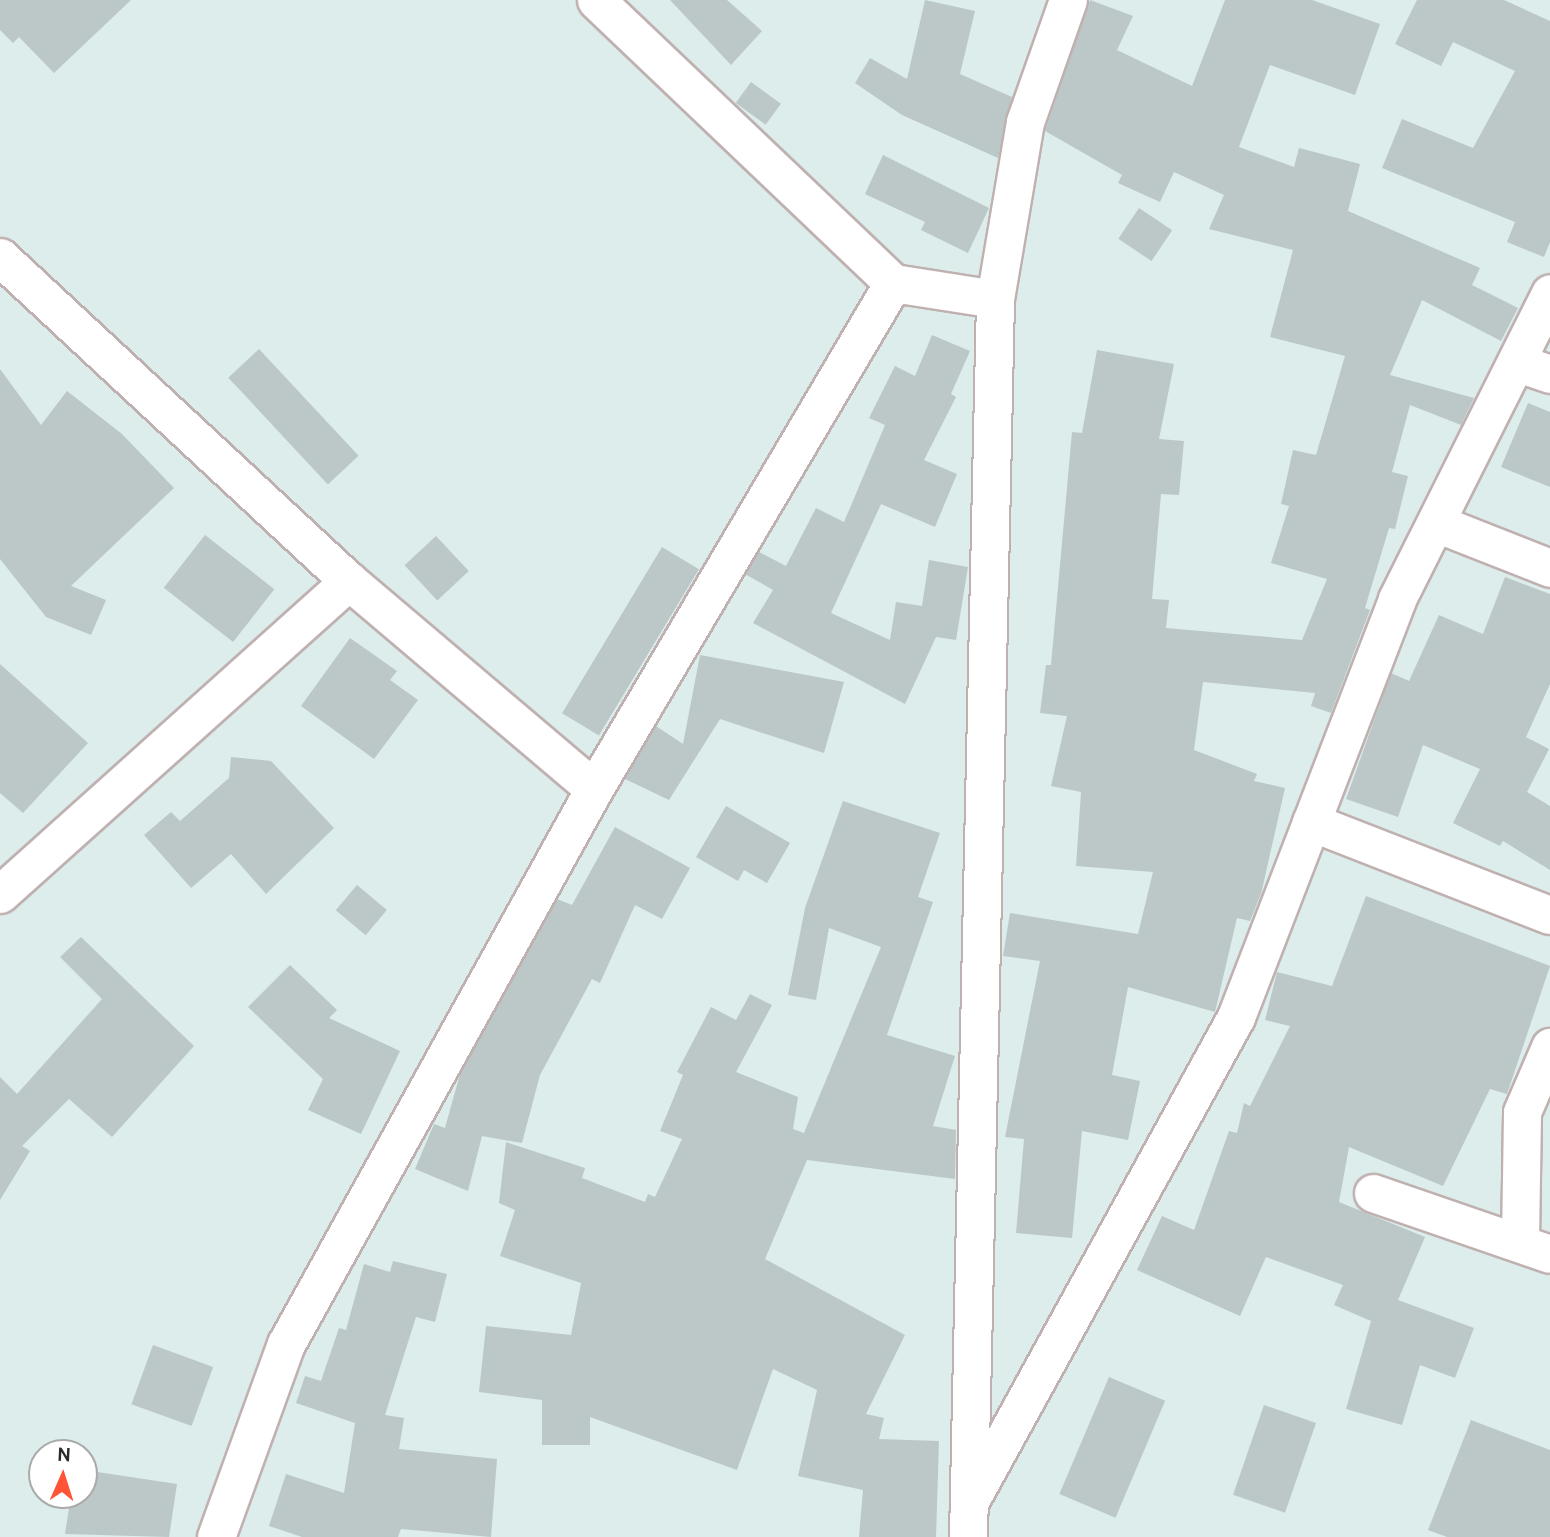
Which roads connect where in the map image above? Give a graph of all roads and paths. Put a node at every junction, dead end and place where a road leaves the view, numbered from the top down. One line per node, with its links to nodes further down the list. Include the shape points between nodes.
1 (596, 0): 4 (street)
2 (1068, 0): 6 (street, via 1026,122)
3 (0, 257): 10 (street)
4 (893, 284): 6 (street); 11 (street)
5 (1550, 293): 7 (street)
6 (995, 299): 18 (street)
7 (1534, 368): 8 (street)
8 (1436, 523): 9 (street); 12 (street, via 1397,599)
9 (1550, 568)
10 (349, 581): 11 (street); 13 (street)
11 (593, 789): 19 (street, via 286,1345)
12 (1311, 822): 14 (street); 18 (street, via 1236,1017)
13 (0, 894)
14 (1550, 915)
15 (1550, 1047): 17 (street, via 1522,1112)
16 (1373, 1193): 17 (street)
17 (1535, 1247)
18 (968, 1520)
19 (216, 1537)

